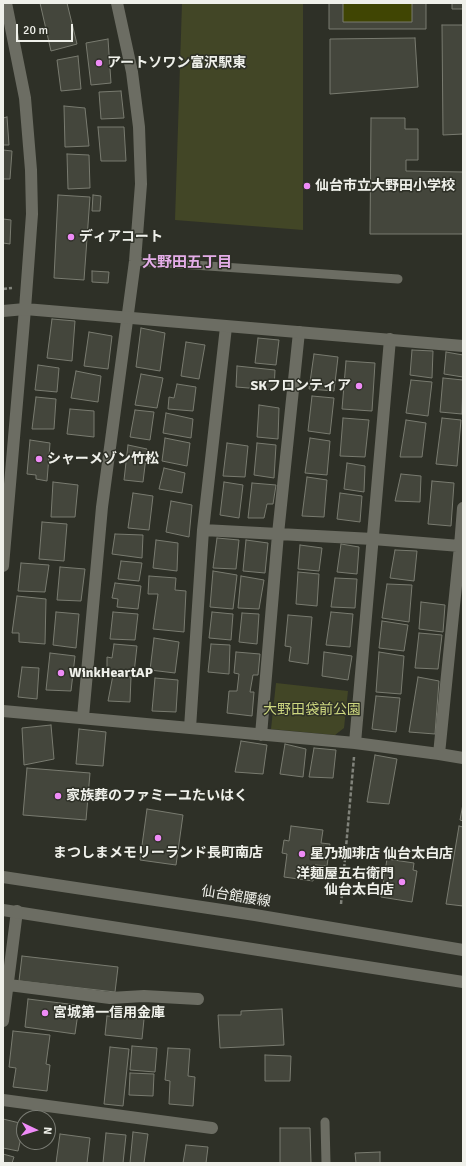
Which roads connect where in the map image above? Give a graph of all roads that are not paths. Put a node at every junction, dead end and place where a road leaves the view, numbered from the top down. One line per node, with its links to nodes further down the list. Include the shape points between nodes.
1 (6, 3): 5 (street, via 25,98 31,170 32,214)
2 (117, 3): 3 (street, via 132,72 139,127 142,184)
3 (135, 260): 4 (lane); 7 (street)
4 (398, 279)
5 (25, 309): 6 (street); 7 (street); 13 (street)
6 (3, 311)
7 (126, 318): 8 (street); 20 (street, via 102,507)
8 (226, 328): 9 (street); 14 (street)
9 (299, 332): 10 (street); 15 (street)
10 (390, 339): 11 (street); 16 (street)
11 (463, 346)
12 (463, 508): 17 (street)
13 (5, 512): 18 (street)
14 (203, 530): 15 (street); 21 (street)
15 (278, 534): 16 (street); 22 (street)
16 (373, 539): 17 (street); 23 (street)
17 (460, 546): 24 (street)
18 (3, 566)
19 (3, 711): 20 (street)
20 (82, 717): 21 (street)
21 (190, 728): 22 (street)
22 (261, 735): 23 (street)
23 (355, 743): 24 (street)
24 (439, 754): 25 (street)
25 (463, 758)
26 (3, 877): 29 (street, 仙台館腰線, via 262,916)
27 (3, 910): 28 (street)
28 (17, 912): 30 (street); 31 (street)
29 (463, 950)
30 (463, 982)
31 (9, 985): 32 (street, via 110,998 144,996); 33 (street)
32 (198, 999)
33 (3, 1021)
34 (3, 1100): 36 (street)
35 (325, 1122): 37 (lane)
36 (212, 1128)
37 (326, 1163)

